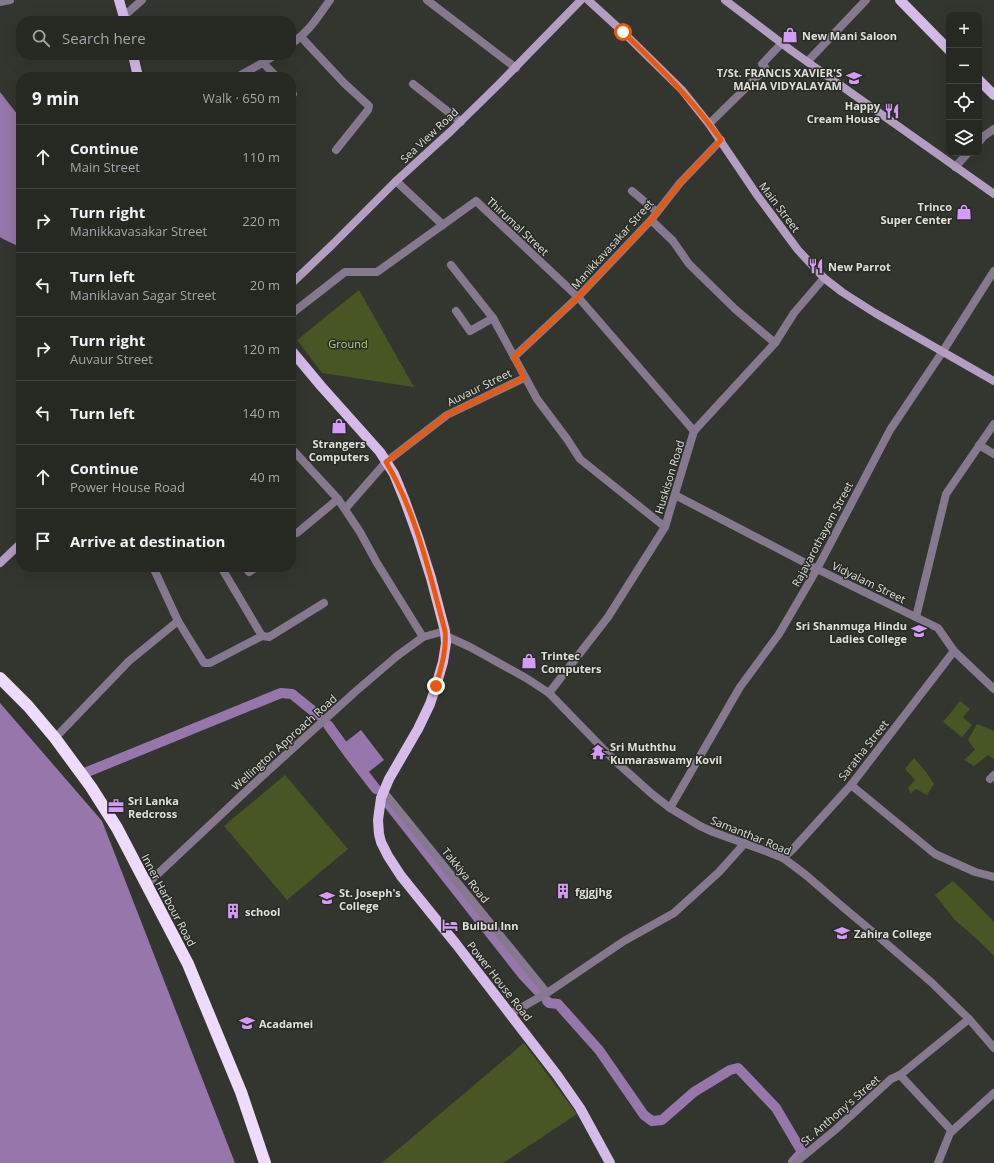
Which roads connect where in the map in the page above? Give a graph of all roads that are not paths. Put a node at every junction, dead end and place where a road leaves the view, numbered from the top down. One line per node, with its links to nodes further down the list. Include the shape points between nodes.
1 (10, 0): 11 (street)
2 (119, 0): 12 (main road)
3 (142, 0): 13 (street)
4 (330, 0): 14 (street)
5 (427, 0): 22 (street)
6 (582, 0): 22 (main road, Sea View Road)
7 (588, 0): 30 (main road, Main Street, via 675,83)
8 (725, 0): 16 (main road)
9 (866, 0): 20 (street)
10 (900, 0): 17 (main road)
11 (0, 2)
12 (123, 16)
13 (127, 16)
14 (301, 37): 15 (street); 34 (street, via 369,106)
15 (296, 40)
16 (782, 43): 20 (main road); 30 (street, via 762,62 765,69)
17 (947, 48)
18 (134, 60): 23 (main road)
19 (268, 60): 21 (street)
20 (808, 61): 36 (main road)
21 (263, 63): 24 (street); 25 (street)
22 (516, 68): 29 (main road, Sea View Road)
23 (137, 72)
24 (246, 72)
25 (272, 72)
26 (982, 83): 28 (main road)
27 (413, 84): 29 (street)
28 (994, 95)
29 (461, 122): 37 (main road, Sea View Road)
30 (709, 124): 33 (main road, Main Street)
31 (994, 129): 32 (street)
32 (982, 138)
33 (721, 140): 40 (street, Manikkavasakar Street, via 680,183); 45 (main road, Main Street, via 757,195 798,250)
34 (336, 150)
35 (965, 156): 36 (street)
36 (955, 167): 39 (main road)
37 (396, 181): 42 (street); 46 (main road, Sea View Road)
38 (632, 192): 40 (street)
39 (994, 194)
40 (657, 212): 41 (street, Manikkavasakar Street)
41 (651, 220): 47 (street, Manikkavasakar Street); 51 (street, via 673,241 689,264 735,309)
42 (443, 225): 47 (street, Thirumal Street, via 476,202); 48 (street, Thirumal Street, via 377,272 345,272)
43 (451, 265): 50 (street)
44 (994, 271): 52 (street, Rajavarothayam Street)
45 (824, 278): 51 (street, Huskison Road, via 794,313); 52 (main road, Main Street, via 875,313)
46 (296, 279)
47 (578, 297): 54 (street, Manikkavasakar Street); 58 (street, Thirumal Street)
48 (296, 310)
49 (456, 311): 50 (street, via 470,331)
50 (493, 318): 54 (street)
51 (775, 343): 58 (street, Huskison Road)
52 (943, 351): 56 (main road, Main Street); 70 (street, Rajavarothayam Street, via 890,430)
53 (296, 356): 62 (main road)
54 (514, 357): 55 (street)
55 (524, 378): 62 (street, Auvaur Street, via 447,415); 66 (street, via 580,459)
56 (994, 381)
57 (994, 424): 59 (street)
58 (694, 431): 63 (street, Huskison Road)
59 (979, 445): 61 (street); 74 (street, via 946,494)
60 (296, 453): 64 (street)
61 (994, 454)
62 (386, 462): 65 (street, Auvaur Street); 76 (main road, via 410,513)
63 (675, 495): 66 (street, Huskison Road); 70 (street, Vidyalam Street)
64 (338, 499): 65 (street); 67 (street)
65 (345, 509): 78 (street)
66 (666, 527): 82 (street, Huskison Road, via 608,617)
67 (297, 534)
68 (16, 548): 69 (main road)
69 (0, 563)
70 (817, 569): 74 (street, Vidyalam Street); 86 (street, Rajavarothayam Street, via 779,634 740,687)
71 (155, 572): 75 (street)
72 (224, 572): 77 (street)
73 (324, 604): 77 (street, via 269,637)
74 (916, 617): 79 (street, Vidyalam Street, via 938,628)
75 (178, 621): 77 (street, via 207,664); 83 (street, via 129,661)
76 (446, 634): 78 (street, Wellington Approach Road); 82 (street, Samanthar Road); 85 (main road, Power House Road, via 440,672 430,704)
77 (262, 636)
78 (423, 637): 90 (street, Wellington Approach Road, via 355,692)
79 (954, 651): 81 (street, Vidyalam Street); 84 (street, Saratha Street)
80 (0, 678): 83 (highway, Inner Harbour Road)
81 (994, 689)
82 (548, 693): 86 (street, Samanthar Road, via 614,760)
83 (55, 738): 90 (highway, Inner Harbour Road, via 117,828)
84 (851, 785): 88 (street, Saratha Street); 89 (street, via 935,854 975,872)
85 (383, 791): 91 (street, Takkiya Road); 92 (main road, Power House Road, via 378,820 383,848)
86 (670, 808): 87 (street, Samanthar Road, via 712,832)
87 (745, 843): 88 (street, Samanthar Road); 91 (street, via 719,872 674,913 624,941)
88 (783, 858): 93 (street, Samanthar Road, via 931,982)
89 (994, 877)
90 (146, 884): 98 (highway, Inner Harbour Road, via 188,964 241,1092)
91 (547, 992): 92 (street)
92 (510, 1014): 99 (main road, Power House Road, via 568,1090)
93 (969, 1019): 94 (street, Samanthar Road); 95 (street, St. Anthony's Street)
94 (994, 1048)
95 (900, 1075): 97 (street); 100 (street, St. Anthony's Street, via 891,1079)
96 (994, 1093): 97 (street)
97 (952, 1131): 101 (street)
98 (265, 1163)
99 (610, 1163)
100 (795, 1163)
101 (938, 1163)

